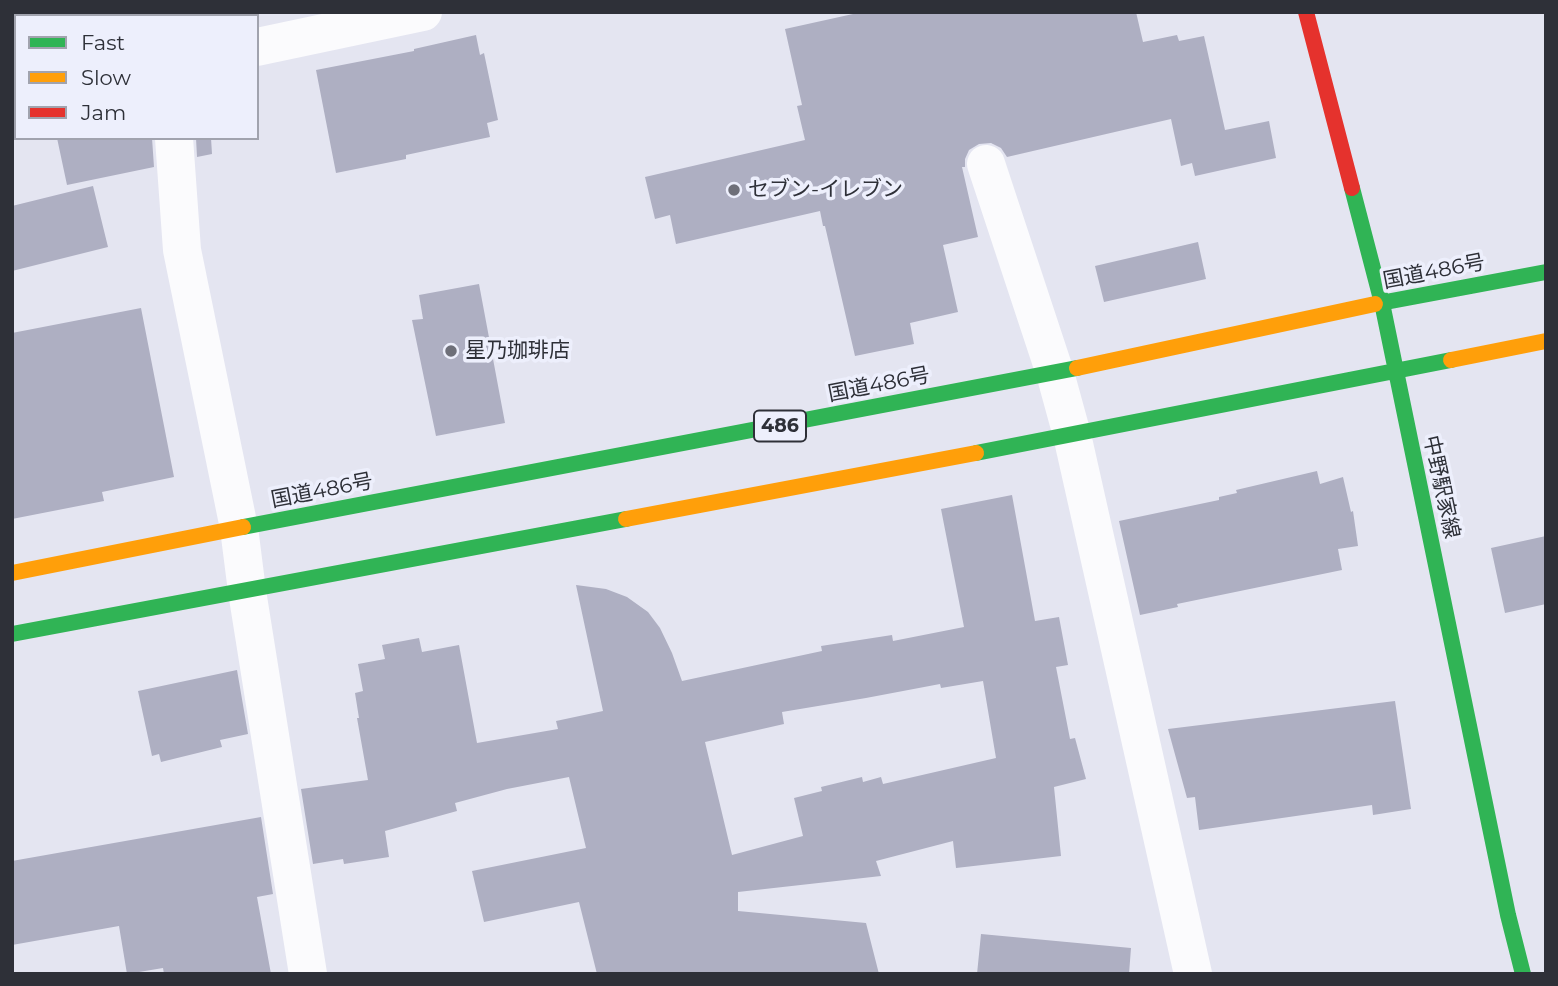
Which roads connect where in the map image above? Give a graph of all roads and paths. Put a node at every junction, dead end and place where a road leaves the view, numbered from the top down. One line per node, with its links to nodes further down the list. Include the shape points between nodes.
1 (423, 12): 3 (street)
2 (1307, 12): 7 (main road, 中野駅家線)
3 (259, 47)
4 (174, 140): 12 (street, via 182,250)
5 (986, 164): 10 (street)
6 (1546, 272): 7 (main road, 国道486号 / 486)
7 (1382, 303): 9 (main road, 中野駅家線); 10 (main road, 国道486号 / 486)
8 (1546, 341): 9 (main road)
9 (1396, 372): 11 (main road); 18 (main road, 中野駅家線)
10 (1055, 373): 11 (street); 12 (main road, 国道486号 / 486)
11 (1072, 435): 14 (main road); 17 (street)
12 (239, 528): 13 (main road, 国道486号 / 486); 14 (street)
13 (12, 573)
14 (247, 591): 15 (main road); 16 (street)
15 (12, 634)
16 (308, 974)
17 (1194, 974)
18 (1523, 974)

